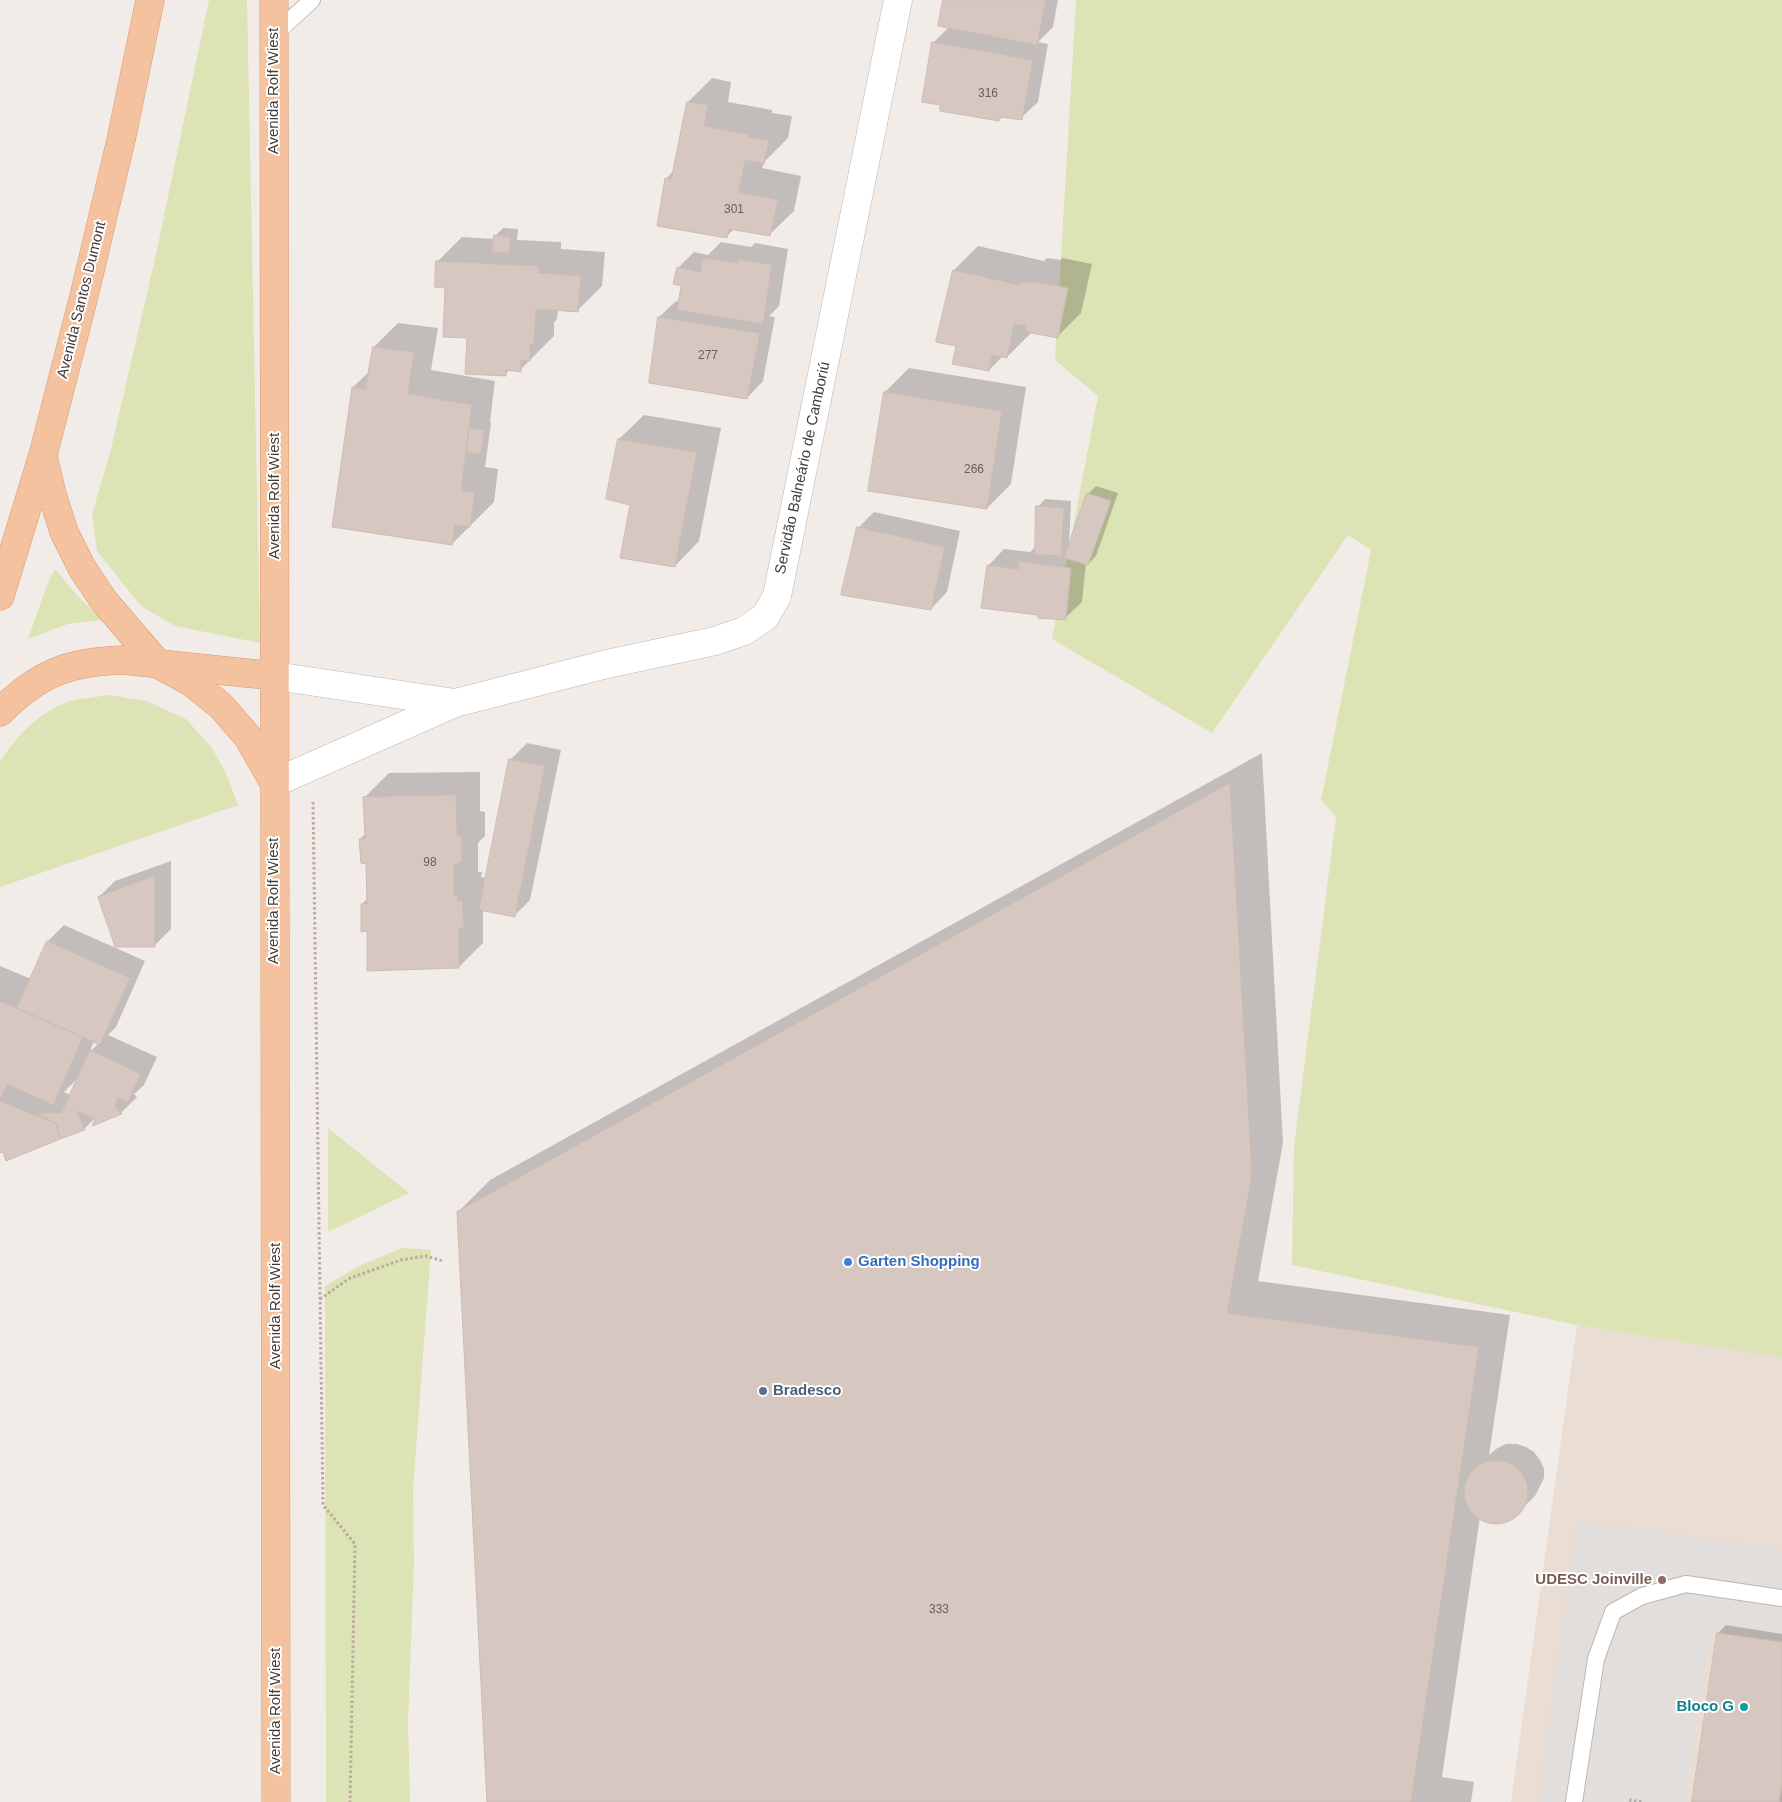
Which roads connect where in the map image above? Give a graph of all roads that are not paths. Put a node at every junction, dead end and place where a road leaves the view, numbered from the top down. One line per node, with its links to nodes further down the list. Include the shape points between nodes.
1 (150, 0): 6 (main road, Avenida Santos Dumont, via 121,140)
2 (274, 0): 5 (main road, Avenida Rolf Wiest)
3 (312, 0): 5 (lane)
4 (898, 0): 10 (street, Servidão Balneário de Camboriú, via 777,596 765,617 744,631 715,642 607,664)
5 (274, 35): 9 (main road, Avenida Rolf Wiest)
6 (43, 455): 7 (main road, Avenida Santos Dumont); 8 (main road, via 64,532 82,568 104,601)
7 (0, 596)
8 (158, 664): 9 (main road); 11 (main road, via 122,660 71,666 28,686); 12 (main road, via 191,682 222,706 248,737)
9 (275, 676): 10 (street, Servidão Balneário de Camboriú); 12 (main road, Avenida Rolf Wiest)
10 (455, 703): 12 (street, Servidão Balneário de Camboriú)
11 (0, 712)
12 (274, 783): 14 (main road, Avenida Rolf Wiest)
13 (1782, 1598): 15 (lane, via 1686,1584 1642,1596 1613,1612 1596,1659)
14 (276, 1802)
15 (1574, 1802)

